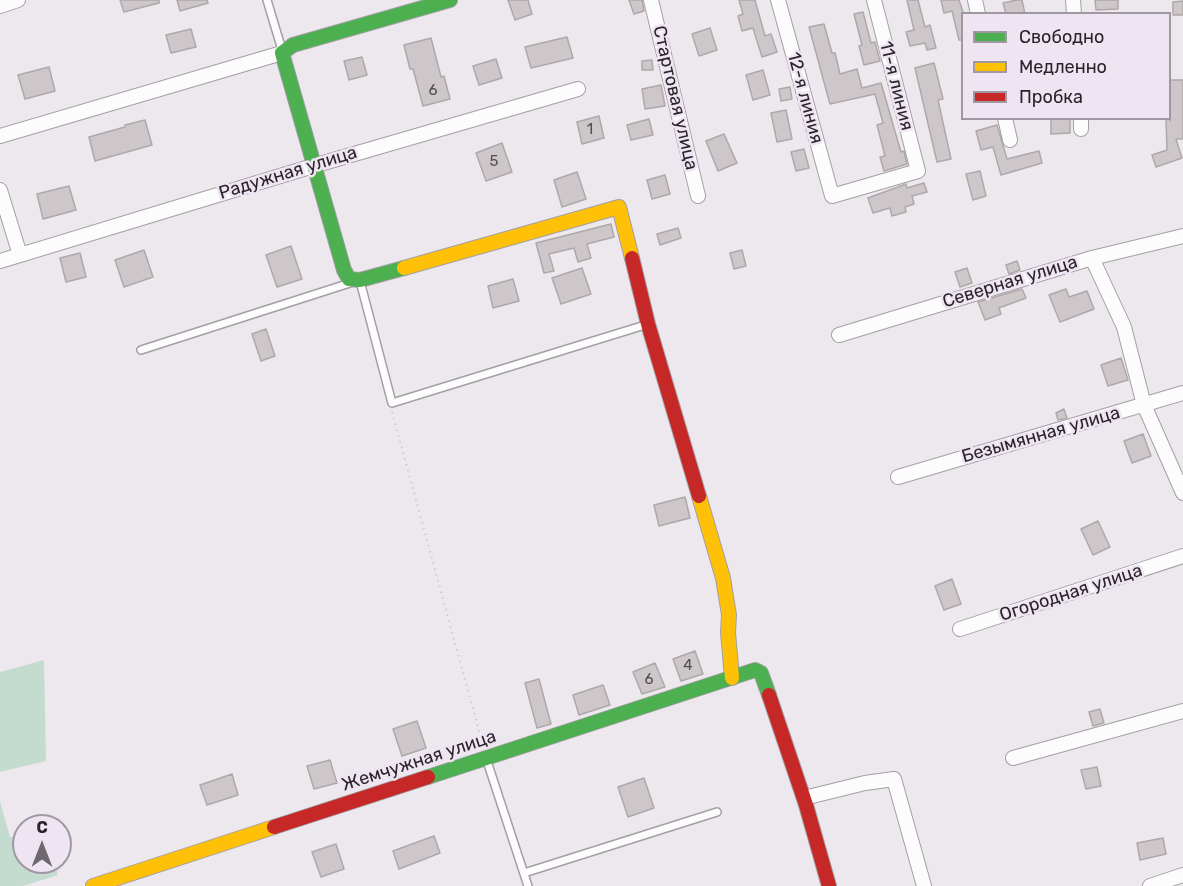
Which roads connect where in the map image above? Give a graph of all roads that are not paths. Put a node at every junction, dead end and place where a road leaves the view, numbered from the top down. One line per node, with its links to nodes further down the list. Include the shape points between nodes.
1 (18, 0): 7 (street)
2 (267, 0): 8 (lane)
3 (450, 0): 8 (street, via 293,45)
4 (651, 0): 16 (street, Стартовая улица)
5 (778, 0): 14 (street, 12-я линия, via 832,196)
6 (874, 0): 14 (street, 11-я линия)
7 (0, 6)
8 (282, 53): 11 (street); 13 (street)
9 (578, 89): 13 (street, Радужная улица)
10 (1005, 120): 12 (street)
11 (0, 136)
12 (1010, 140)
13 (313, 166): 18 (street, Радужная улица); 21 (street, via 344,270 349,279)
14 (918, 171)
15 (0, 190): 18 (street)
16 (698, 196)
17 (1183, 236): 19 (street, Северная улица)
18 (20, 255): 20 (street, Радужная улица)
19 (1092, 258): 23 (street, Северная улица); 26 (street, via 1124,327)
20 (0, 261)
21 (360, 280): 22 (street, via 619,207); 22 (lane, via 392,403); 24 (lane)
22 (648, 324): 31 (street, via 723,578)
23 (839, 335)
24 (141, 350)
25 (1183, 393): 26 (street, Безымянная улица)
26 (1144, 405): 27 (street, Безымянная улица); 28 (street)
27 (898, 477)
28 (1183, 493)
29 (1183, 556): 30 (street, Огородная улица)
30 (960, 629)
31 (732, 678): 33 (street, Жемчужная улица); 35 (street, Жемчужная улица, via 755,670 761,673)
32 (1183, 711): 34 (street)
33 (486, 758): 37 (lane); 39 (street, Жемчужная улица)
34 (1013, 758)
35 (804, 798): 41 (street); 42 (street, via 894,779)
36 (717, 812): 37 (lane)
37 (524, 873): 40 (lane)
38 (1183, 875): 43 (street)
39 (93, 886)
40 (528, 886)
41 (829, 886)
42 (924, 886)
43 (1150, 886)

